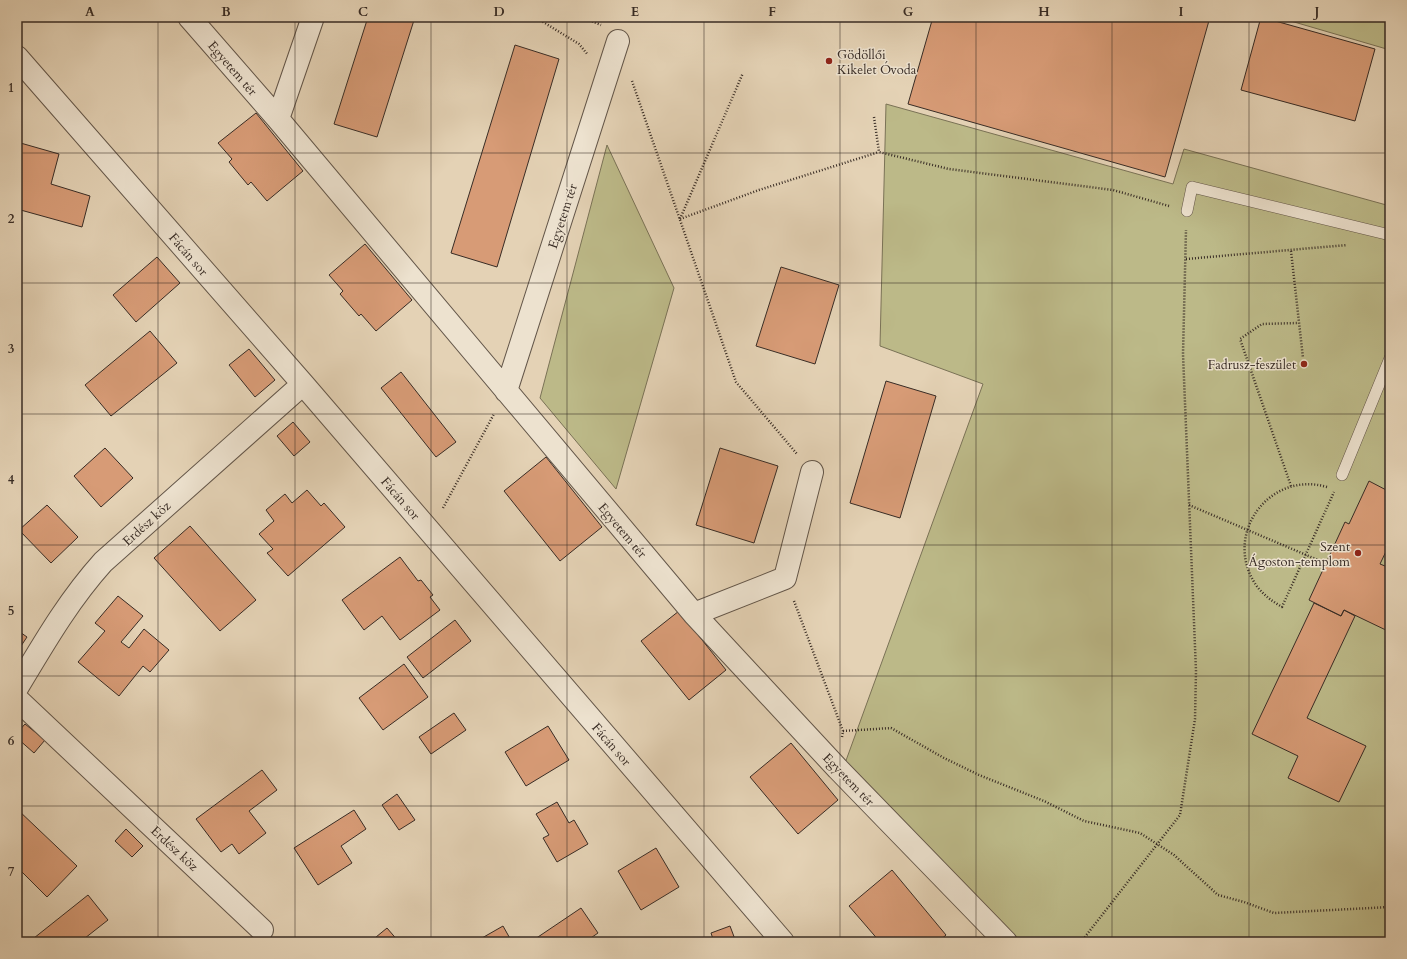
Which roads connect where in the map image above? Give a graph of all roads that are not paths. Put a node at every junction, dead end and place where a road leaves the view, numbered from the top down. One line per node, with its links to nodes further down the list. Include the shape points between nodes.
1 (189, 17): 5 (street, Egyetem tér)
2 (314, 17): 5 (street)
3 (618, 41): 10 (street, Egyetem tér)
4 (17, 57): 9 (street, Fácán sor)
5 (278, 119): 10 (street, Egyetem tér)
6 (1187, 211): 7 (lane, via 1192,187)
7 (1390, 235)
8 (1390, 358): 12 (lane)
9 (303, 384): 14 (street, Erdész köz, via 103,562 60,616); 17 (street, Fácán sor)
10 (506, 391): 13 (street, Egyetem tér)
11 (812, 472): 13 (street, via 785,578)
12 (1342, 475)
13 (694, 614): 18 (street, Egyetem tér)
14 (17, 688)
15 (17, 700): 16 (street, Erdész köz)
16 (262, 930)
17 (782, 942)
18 (1006, 942)

